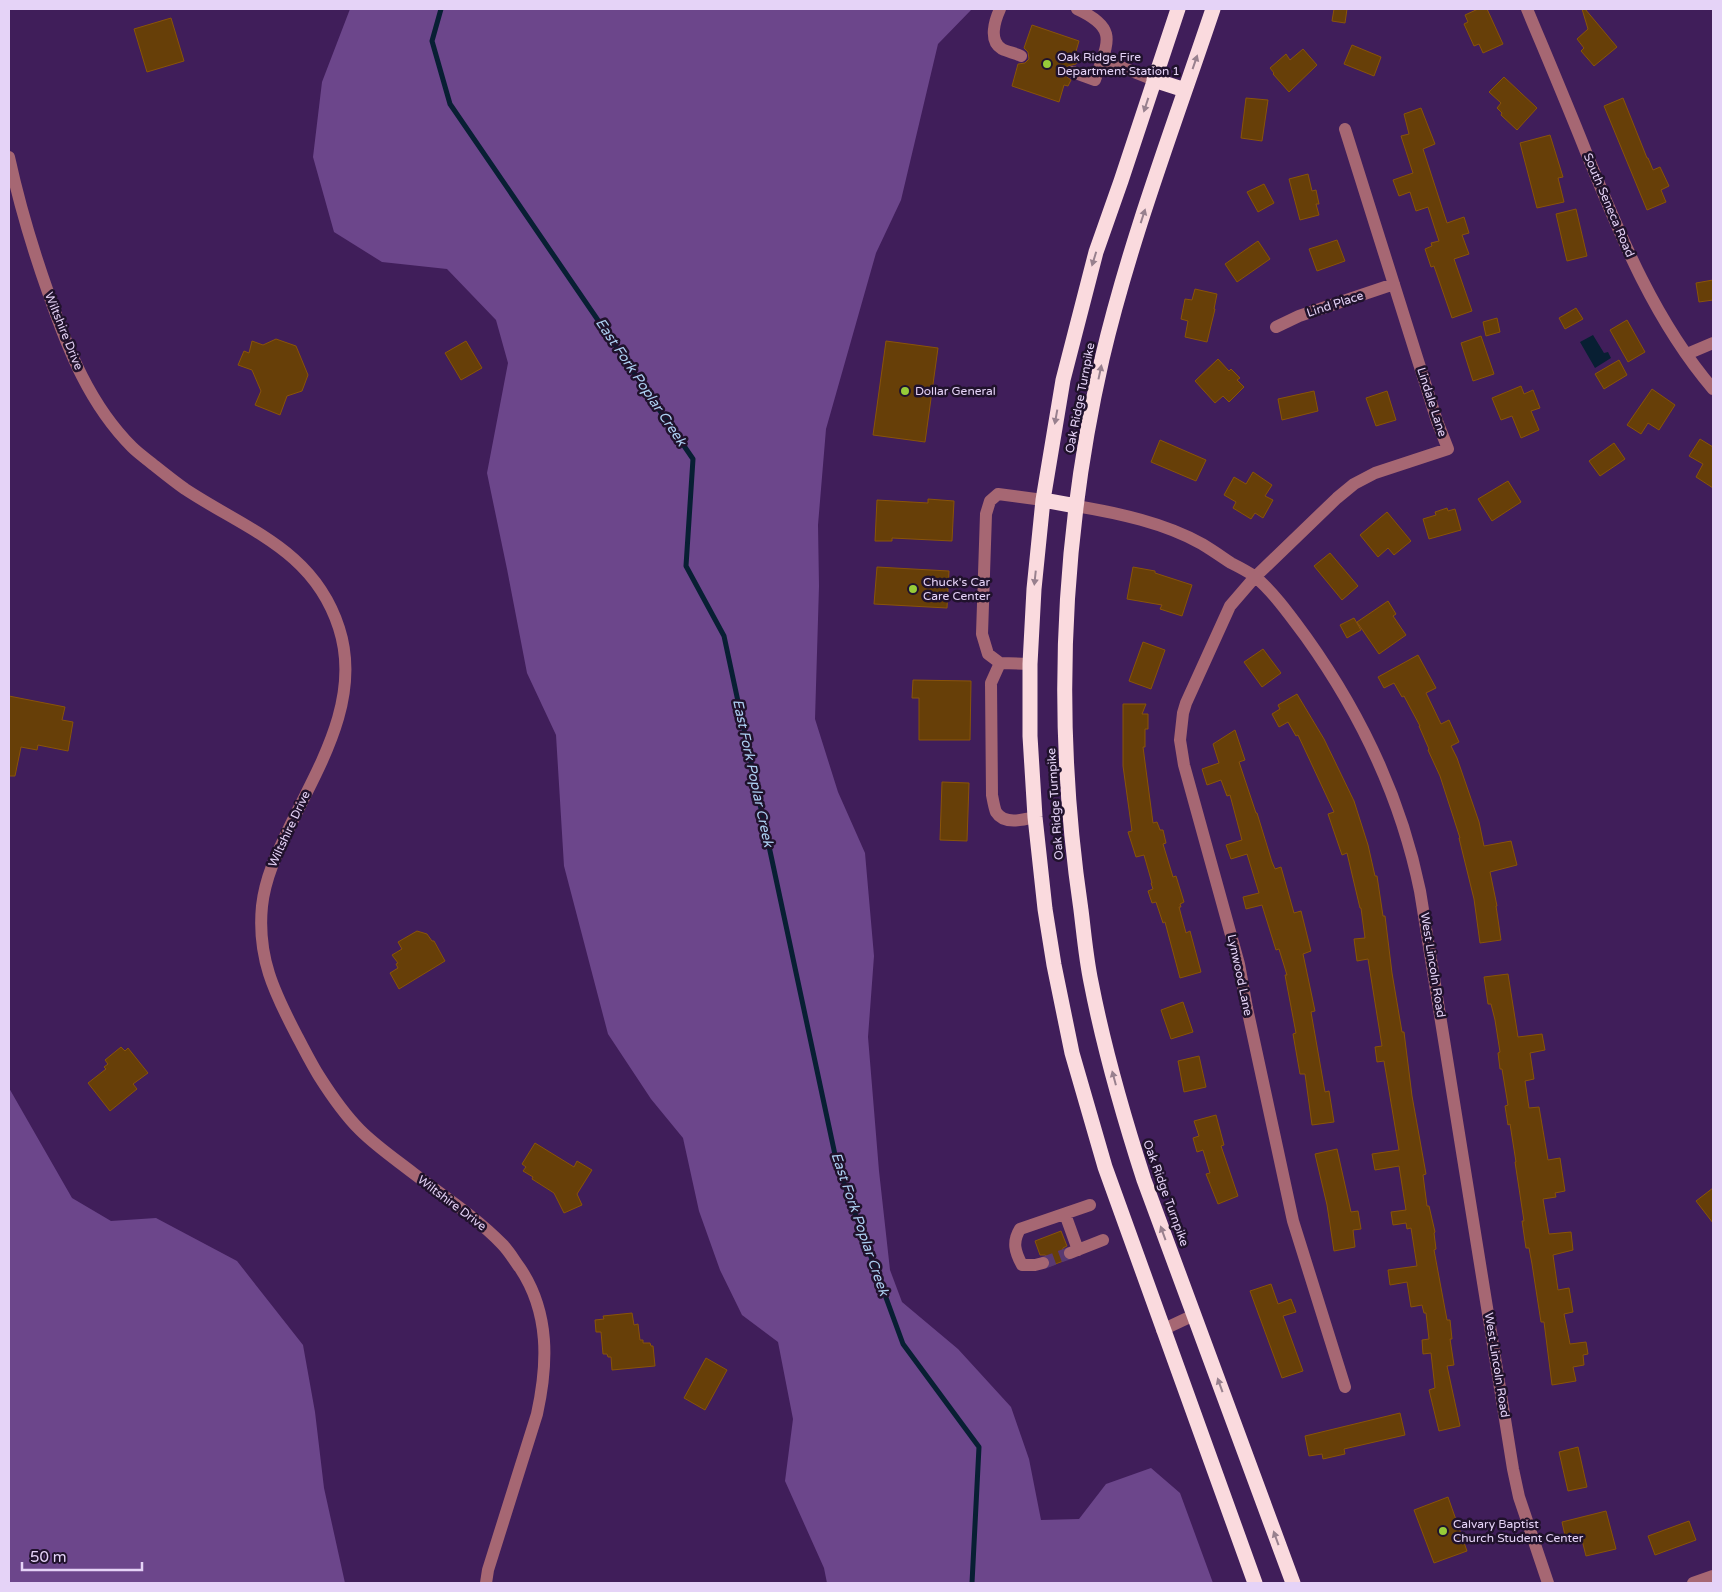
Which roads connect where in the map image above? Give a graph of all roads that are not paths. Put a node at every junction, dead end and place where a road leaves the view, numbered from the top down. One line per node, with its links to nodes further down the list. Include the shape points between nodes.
1 (1000, 9): 6 (street, via 994,30 997,45)
2 (1077, 9): 7 (street, via 1098,22 1106,32 1108,39)
3 (1178, 9): 9 (highway, Oak Ridge Turnpike)
4 (1213, 9): 10 (highway, Oak Ridge Turnpike, one-way to 4)
5 (1527, 9): 17 (street, South Seneca Road, via 1621,238 1643,284)
6 (1021, 56)
7 (1101, 59): 8 (street, via 1094,80); 9 (street)
8 (1073, 72)
9 (1154, 80): 10 (highway); 19 (highway, Oak Ridge Turnpike, one-way to 19, via 1087,283 1063,380)
10 (1185, 90): 20 (highway, Oak Ridge Turnpike, one-way to 10, via 1095,395 1113,317)
11 (1345, 129): 14 (street, Lindale Lane)
12 (9, 156): 13 (street, Wiltshire Drive)
13 (12, 189): 33 (street, Wiltshire Drive, via 79,372 109,420 134,449 185,489 287,552 321,589 338,625 344,646 343,703 331,742 274,858 265,886 261,932 265,962 274,993 316,1072 340,1107 388,1154 506,1247 537,1301 544,1328 546,1356 542,1390)
14 (1394, 284): 15 (street, Lind Place); 21 (street, Lindale Lane, via 1448,449 1375,473 1354,484)
15 (1276, 327)
16 (1713, 343): 17 (street)
17 (1687, 354): 18 (street, South Seneca Road)
18 (1713, 389)
19 (1043, 500): 20 (highway); 22 (street, via 998,494 990,501 986,514 982,634 988,654); 23 (highway, Oak Ridge Turnpike, one-way to 23)
20 (1076, 506): 21 (street, West Lincoln Road, via 1170,529); 29 (highway, Oak Ridge Turnpike, one-way to 20, via 1127,1129 1090,980 1072,856 1064,686 1068,587)
21 (1255, 577): 31 (street, Lynwood Lane, via 1230,606 1183,713 1180,740 1193,800 1239,964 1293,1221); 36 (street, West Lincoln Road, via 1304,634 1364,730 1396,800 1413,853 1519,1497)
22 (1000, 663): 23 (street); 24 (street, via 991,682 992,795 996,811 1002,818 1016,821)
23 (1030, 664): 24 (highway, Oak Ridge Turnpike)
24 (1035, 817): 30 (highway, Oak Ridge Turnpike, via 1045,909 1072,1053 1105,1167)
25 (1090, 1205): 26 (street)
26 (1065, 1214): 27 (street, via 1074,1251); 28 (street, via 1020,1228 1014,1238 1016,1254 1022,1265)
27 (1102, 1240)
28 (1043, 1262)
29 (1194, 1316): 30 (street); 35 (highway, Oak Ridge Turnpike, one-way to 29)
30 (1162, 1330): 34 (highway, Oak Ridge Turnpike)
31 (1344, 1387)
32 (1713, 1576): 37 (street)
33 (486, 1583)
34 (1255, 1583)
35 (1293, 1583)
36 (1548, 1583)
37 (1693, 1583)

